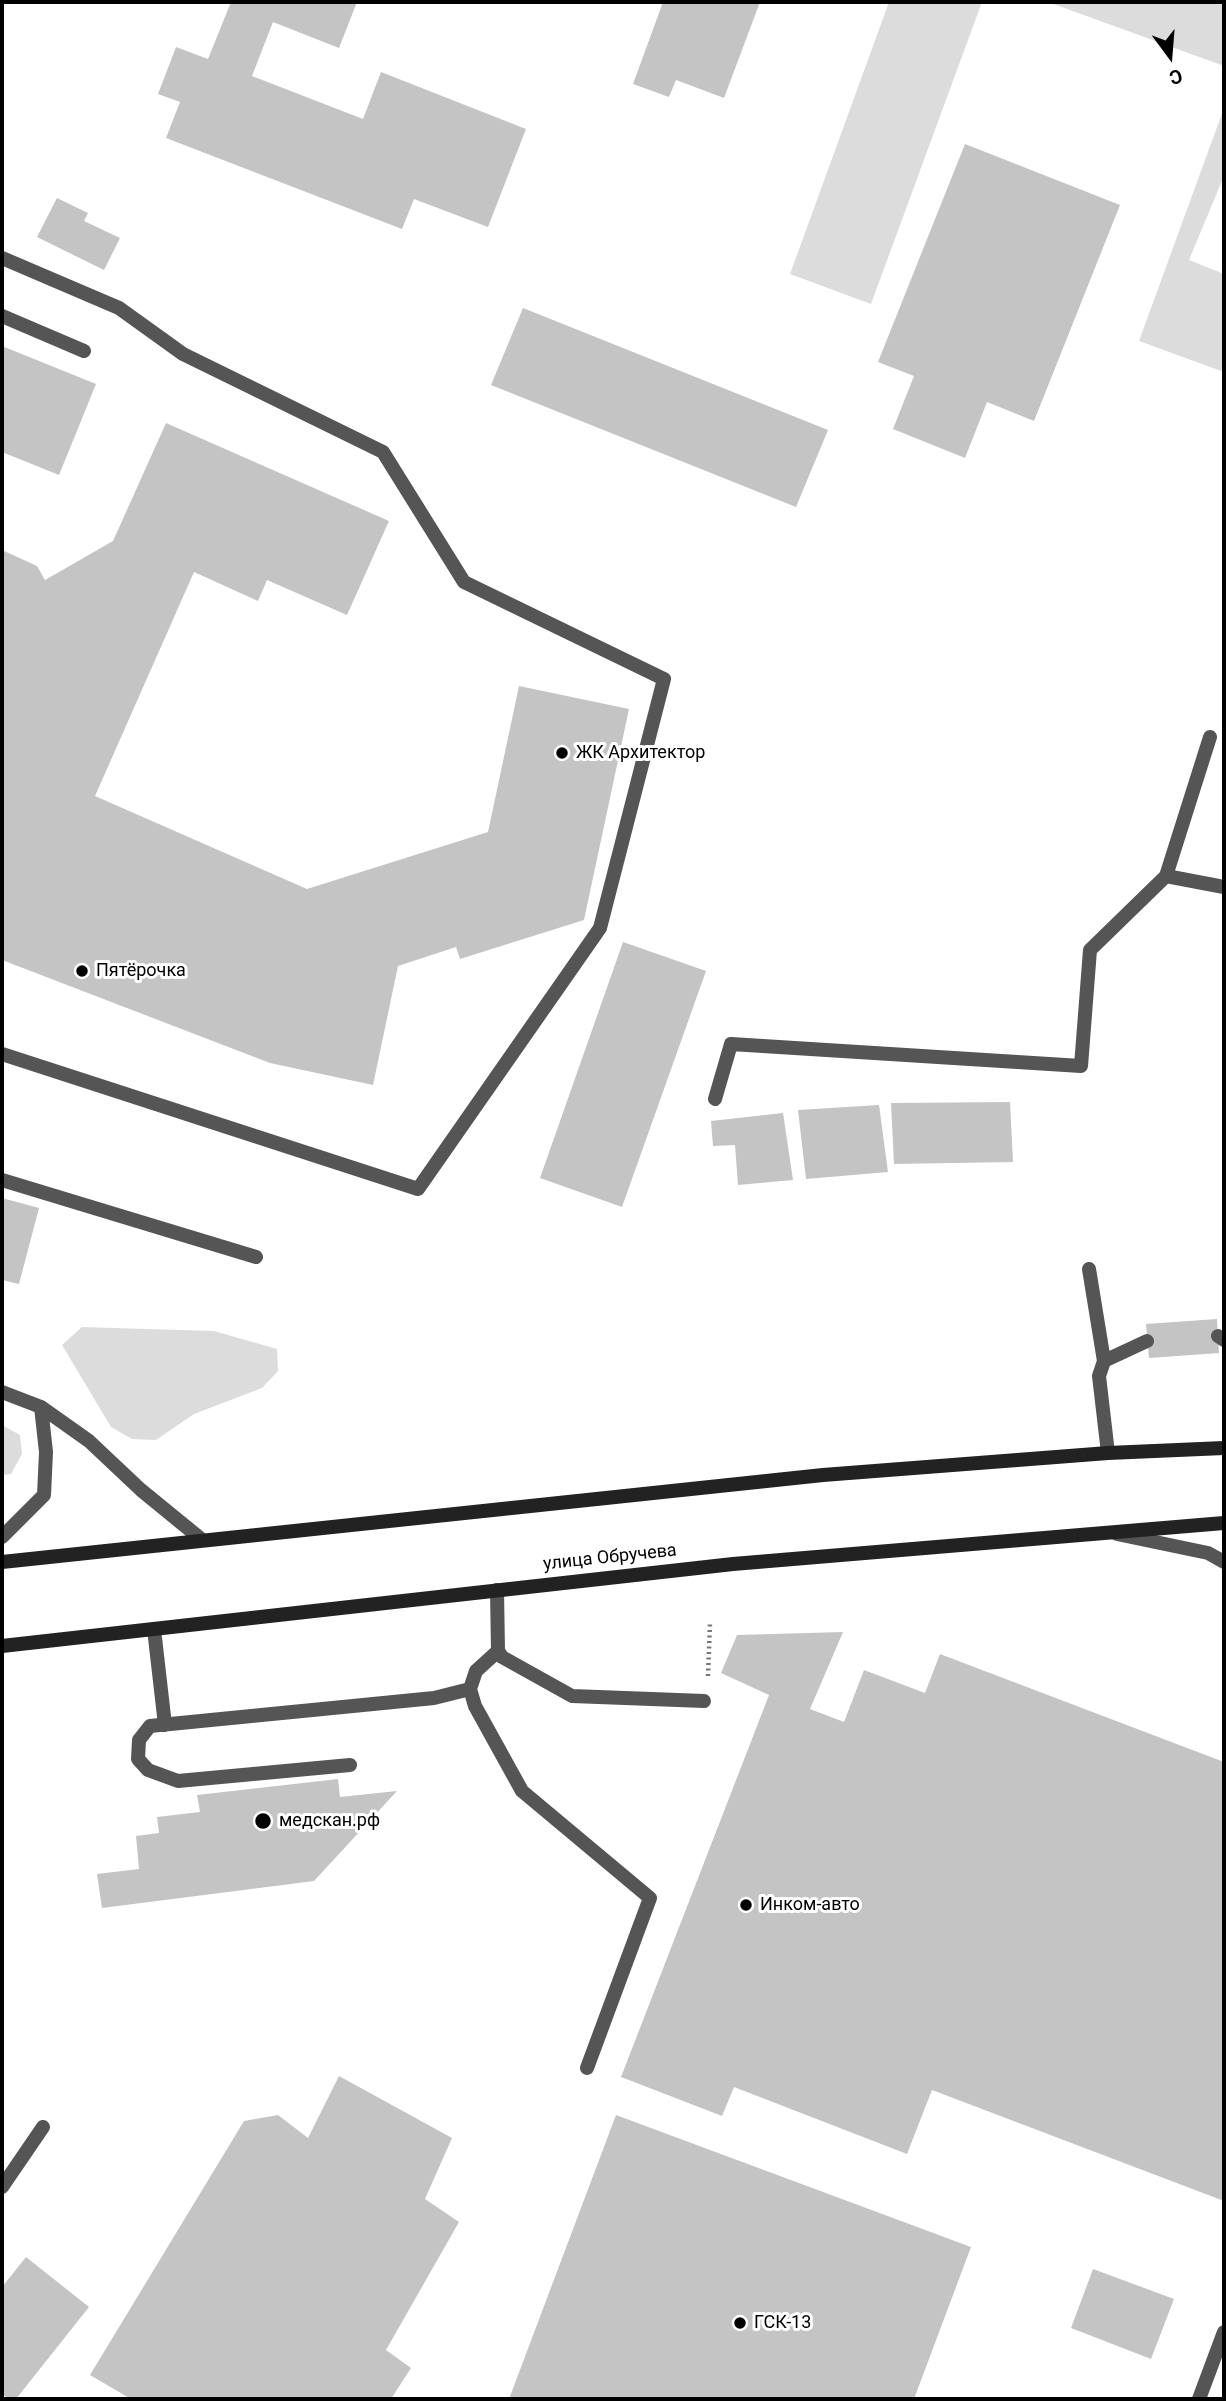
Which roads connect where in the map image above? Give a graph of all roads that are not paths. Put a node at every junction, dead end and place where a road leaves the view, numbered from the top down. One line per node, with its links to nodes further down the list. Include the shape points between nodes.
1 (2, 258): 7 (street, via 119,308 183,354 383,453 464,582 664,679 600,928 418,1189)
2 (2, 316): 3 (street)
3 (84, 351)
4 (1210, 737): 5 (street)
5 (1166, 876): 6 (street); 8 (street, via 1090,950 1081,1066 731,1044)
6 (1224, 887)
7 (2, 1054)
8 (715, 1099)
9 (2, 1180): 10 (street)
10 (256, 1257)
11 (1089, 1269): 13 (street)
12 (1147, 1341): 13 (street)
13 (1104, 1361): 17 (street, via 1099,1376)
14 (2, 1392): 15 (street)
15 (41, 1406): 20 (street, via 47,1452 44,1494); 21 (street, via 89,1441)
16 (1224, 1448): 17 (main road)
17 (1108, 1453): 21 (main road, via 797,1478)
18 (1224, 1523): 19 (main road, улица Обручева)
19 (1109, 1532): 23 (street, via 1208,1553); 24 (main road, улица Обручева, via 733,1564)
20 (2, 1537)
21 (201, 1539): 22 (main road)
22 (2, 1562)
23 (1224, 1562)
24 (496, 1590): 25 (main road, улица Обручева); 27 (street)
25 (154, 1629): 26 (main road, улица Обручева); 30 (street)
26 (2, 1646)
27 (498, 1651): 28 (street, via 476,1671); 29 (street, via 572,1696)
28 (470, 1689): 30 (street, via 434,1699); 32 (street, via 522,1791 650,1898)
29 (704, 1701)
30 (165, 1725): 31 (street, via 150,1726 139,1740 138,1759 148,1770 178,1781)
31 (350, 1765)
32 (587, 2068)
33 (43, 2127): 34 (street)
34 (2, 2187)
35 (1224, 2332): 36 (street)
36 (1199, 2399)

